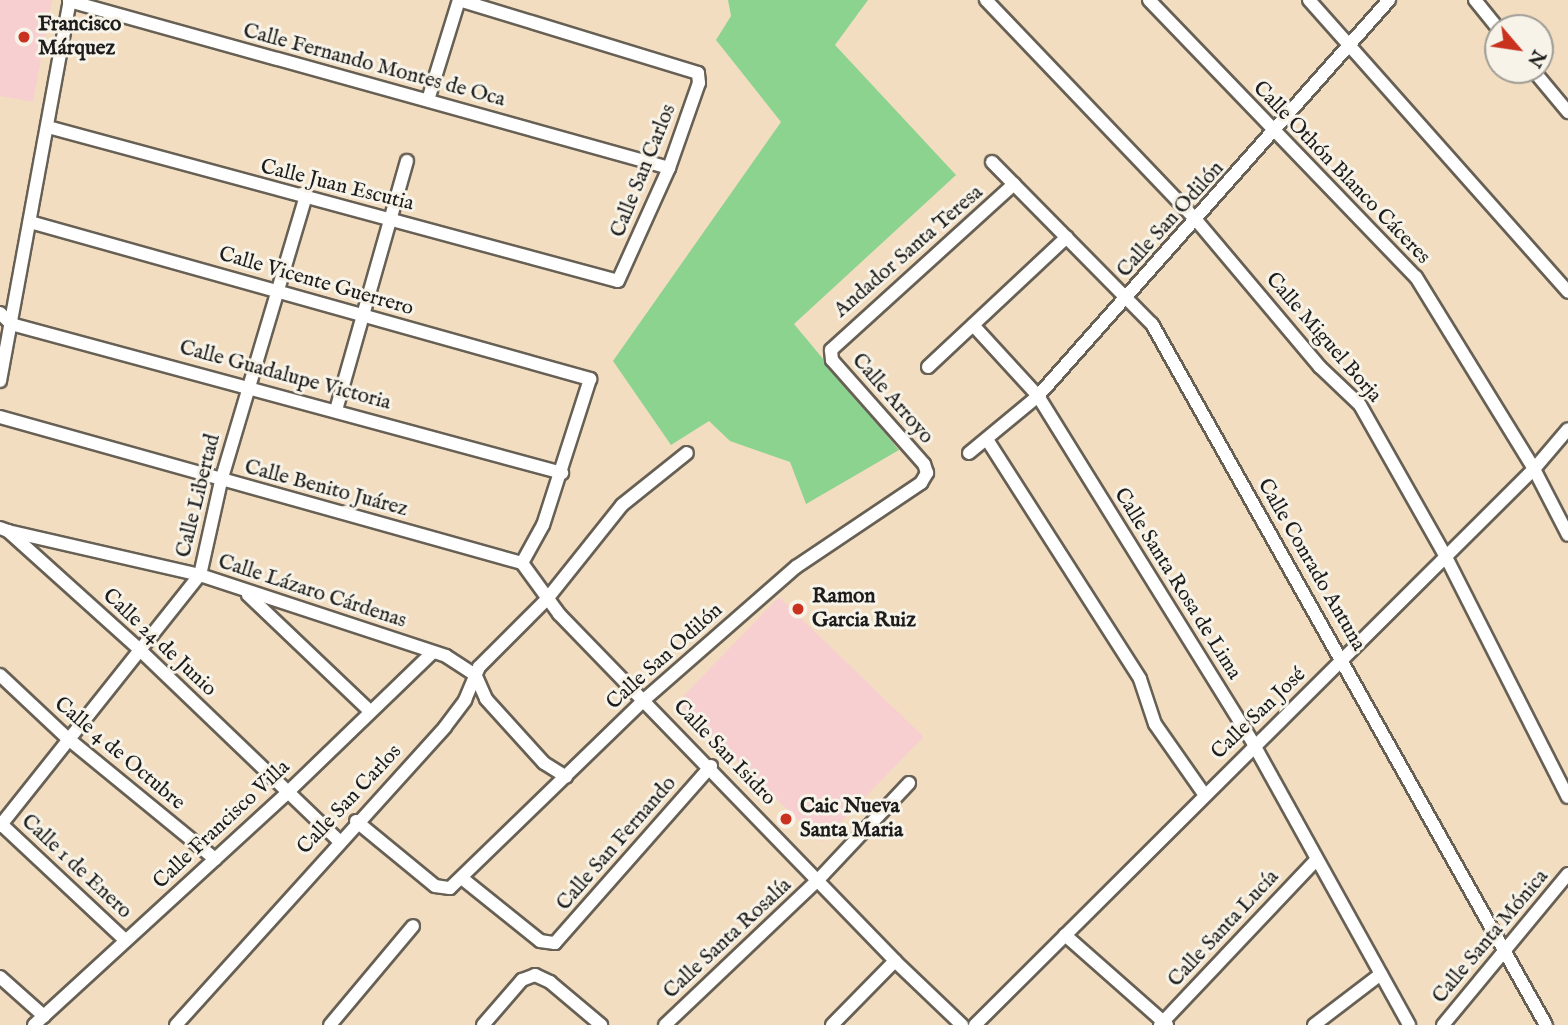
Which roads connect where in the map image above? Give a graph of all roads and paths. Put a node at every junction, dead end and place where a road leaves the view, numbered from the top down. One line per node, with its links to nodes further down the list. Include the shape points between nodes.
1 (459, 0): 11 (street); 17 (street, Calle San Carlos, via 698,73 699,83)
2 (986, 0): 21 (street, Calle Miguel Borja)
3 (1149, 0): 14 (street, Calle Othón Blanco Cáceres)
4 (1309, 0): 9 (street)
5 (1390, 0): 9 (street, Calle San Odilón)
6 (1475, 0): 8 (street)
7 (70, 1): 11 (street, Calle Fernando Montes de Oca); 13 (street)
8 (1486, 14)
9 (1350, 43): 14 (street, Calle San Odilón); 26 (street)
10 (1545, 84): 12 (street)
11 (428, 100): 17 (street, Calle Fernando Montes de Oca)
12 (1568, 112)
13 (48, 127): 19 (street, Calle Juan Escutia); 22 (street)
14 (1275, 132): 21 (street, Calle San Odilón); 43 (street, Calle Othón Blanco Cáceres, via 1416,276)
15 (407, 161): 20 (street)
16 (992, 162): 18 (street, Calle Conrado Antuna)
17 (669, 168): 24 (street, Calle San Carlos)
18 (1014, 184): 23 (street, Calle Conrado Antuna); 32 (street, Andador Santa Teresa)
19 (305, 199): 20 (street, Calle Juan Escutia); 25 (street, Calle Libertad)
20 (390, 219): 24 (street, Calle Juan Escutia); 29 (street)
21 (1197, 221): 27 (street, Calle San Odilón); 49 (street, Calle Miguel Borja, via 1320,367 1360,405)
22 (30, 222): 25 (street, Calle Vicente Guerrero); 30 (street)
23 (1067, 237): 27 (street, Calle Conrado Antuna); 31 (street)
24 (618, 281)
25 (274, 290): 29 (street, Calle Vicente Guerrero); 35 (street, Calle Libertad)
26 (1568, 292)
27 (1128, 298): 36 (street, Calle San Odilón); 56 (street, Calle Conrado Antuna, via 1152,324)
28 (0, 313): 30 (street, Calle Guadalupe Victoria)
29 (363, 314): 37 (street); 44 (street, Calle Vicente Guerrero, via 590,379)
30 (12, 324): 34 (street); 35 (street, Calle Guadalupe Victoria)
31 (973, 325): 33 (street); 36 (street, Calle Santa Rosa de Lima)
32 (831, 349): 45 (street, Calle Arroyo, via 832,360)
33 (928, 367)
34 (0, 381)
35 (248, 385): 37 (street, Calle Guadalupe Victoria); 46 (street, Calle Libertad)
36 (1038, 396): 40 (street, Calle San Odilón); 62 (street, Calle Santa Rosa de Lima)
37 (336, 410): 44 (street, Calle Guadalupe Victoria)
38 (0, 417): 46 (street, Calle Benito Juárez)
39 (1568, 429): 43 (street, Calle San José)
40 (988, 441): 42 (street, Calle San Odilón); 67 (street, via 1140,679 1155,724)
41 (687, 453): 53 (street, Calle San Carlos, via 622,505)
42 (969, 453)
43 (1534, 469): 48 (street, Calle Othón Blanco Cáceres); 49 (street, Calle San José)
44 (562, 473): 50 (street)
45 (927, 473): 59 (street, Calle San Odilón, via 921,483 796,567)
46 (220, 481): 50 (street, Calle Benito Juárez); 51 (street, Calle Libertad)
47 (4, 530): 51 (street, Calle Lázaro Cárdenas); 54 (street, Calle 24 de Junio)
48 (1568, 534)
49 (1446, 557): 56 (street, Calle San José); 68 (street, Calle Miguel Borja)
50 (524, 566): 53 (street, Calle San Isidro)
51 (200, 575): 52 (street, Calle Lázaro Cárdenas); 54 (street, Calle Libertad)
52 (245, 592): 55 (street, Calle Lázaro Cárdenas); 60 (street)
53 (547, 599): 57 (street, Calle San Carlos); 59 (street, Calle San Isidro)
54 (139, 650): 61 (street, Calle Libertad); 66 (street, Calle 24 de Junio)
55 (433, 652): 57 (street, Calle Lázaro Cárdenas); 60 (street, Calle Francisco Villa)
56 (1343, 659): 62 (street, Calle San José); 80 (street, Calle Conrado Antuna)
57 (474, 674): 64 (street, via 486,699 544,763); 69 (street, Calle San Carlos, via 459,710)
58 (0, 675): 61 (street, Calle 4 de Octubre)
59 (645, 699): 63 (street, Calle San Isidro); 64 (street, Calle San Odilón)
60 (370, 711): 66 (street, Calle Francisco Villa)
61 (66, 737): 70 (street, Calle Libertad); 72 (street, Calle 4 de Octubre)
62 (1254, 745): 67 (street, Calle San José); 73 (street, Calle Santa Rosa de Lima)
63 (710, 766): 75 (street, Calle San Fernando, via 551,945); 76 (street, Calle San Isidro)
64 (566, 776): 75 (street, Calle San Odilón)
65 (909, 783): 76 (street, Calle Santa Rosalía)
66 (289, 791): 71 (street, Calle 24 de Junio); 72 (street, Calle Francisco Villa)
67 (1204, 794): 78 (street, Calle San José)
68 (1568, 797)
69 (356, 821): 71 (street, Calle San Carlos); 75 (street, Calle San Odilón, via 445,890)
70 (1, 824): 79 (street, Calle 1 de Enero)
71 (338, 840): 86 (street, Calle San Carlos)
72 (215, 859): 79 (street, Calle Francisco Villa)
73 (1317, 859): 82 (street, Calle Santa Rosa de Lima); 85 (street, Calle Santa Lucía)
74 (1568, 874): 80 (street, Calle Santa Mónica)
75 (463, 879)
76 (818, 880): 81 (street, Calle San Isidro); 90 (street, Calle Santa Rosalía)
77 (413, 926): 87 (street)
78 (1065, 935): 85 (street); 93 (street, Calle San José)
79 (125, 940): 84 (street, Calle Francisco Villa)
80 (1505, 948): 96 (street, Calle Santa Mónica); 97 (street, Calle Conrado Antuna)
81 (895, 961): 91 (street); 92 (street, Calle San Isidro)
82 (1381, 974): 94 (street); 95 (street, Calle Santa Rosa de Lima)
83 (0, 977): 84 (street)
84 (39, 1020)
85 (1163, 1024)
86 (176, 1025)
87 (330, 1025)
88 (482, 1025): 89 (street, via 522,980 535,975)
89 (601, 1025)
90 (665, 1025)
91 (832, 1025)
92 (962, 1025)
93 (975, 1025)
94 (1314, 1025)
95 (1409, 1025)
96 (1443, 1025)
97 (1546, 1025)

